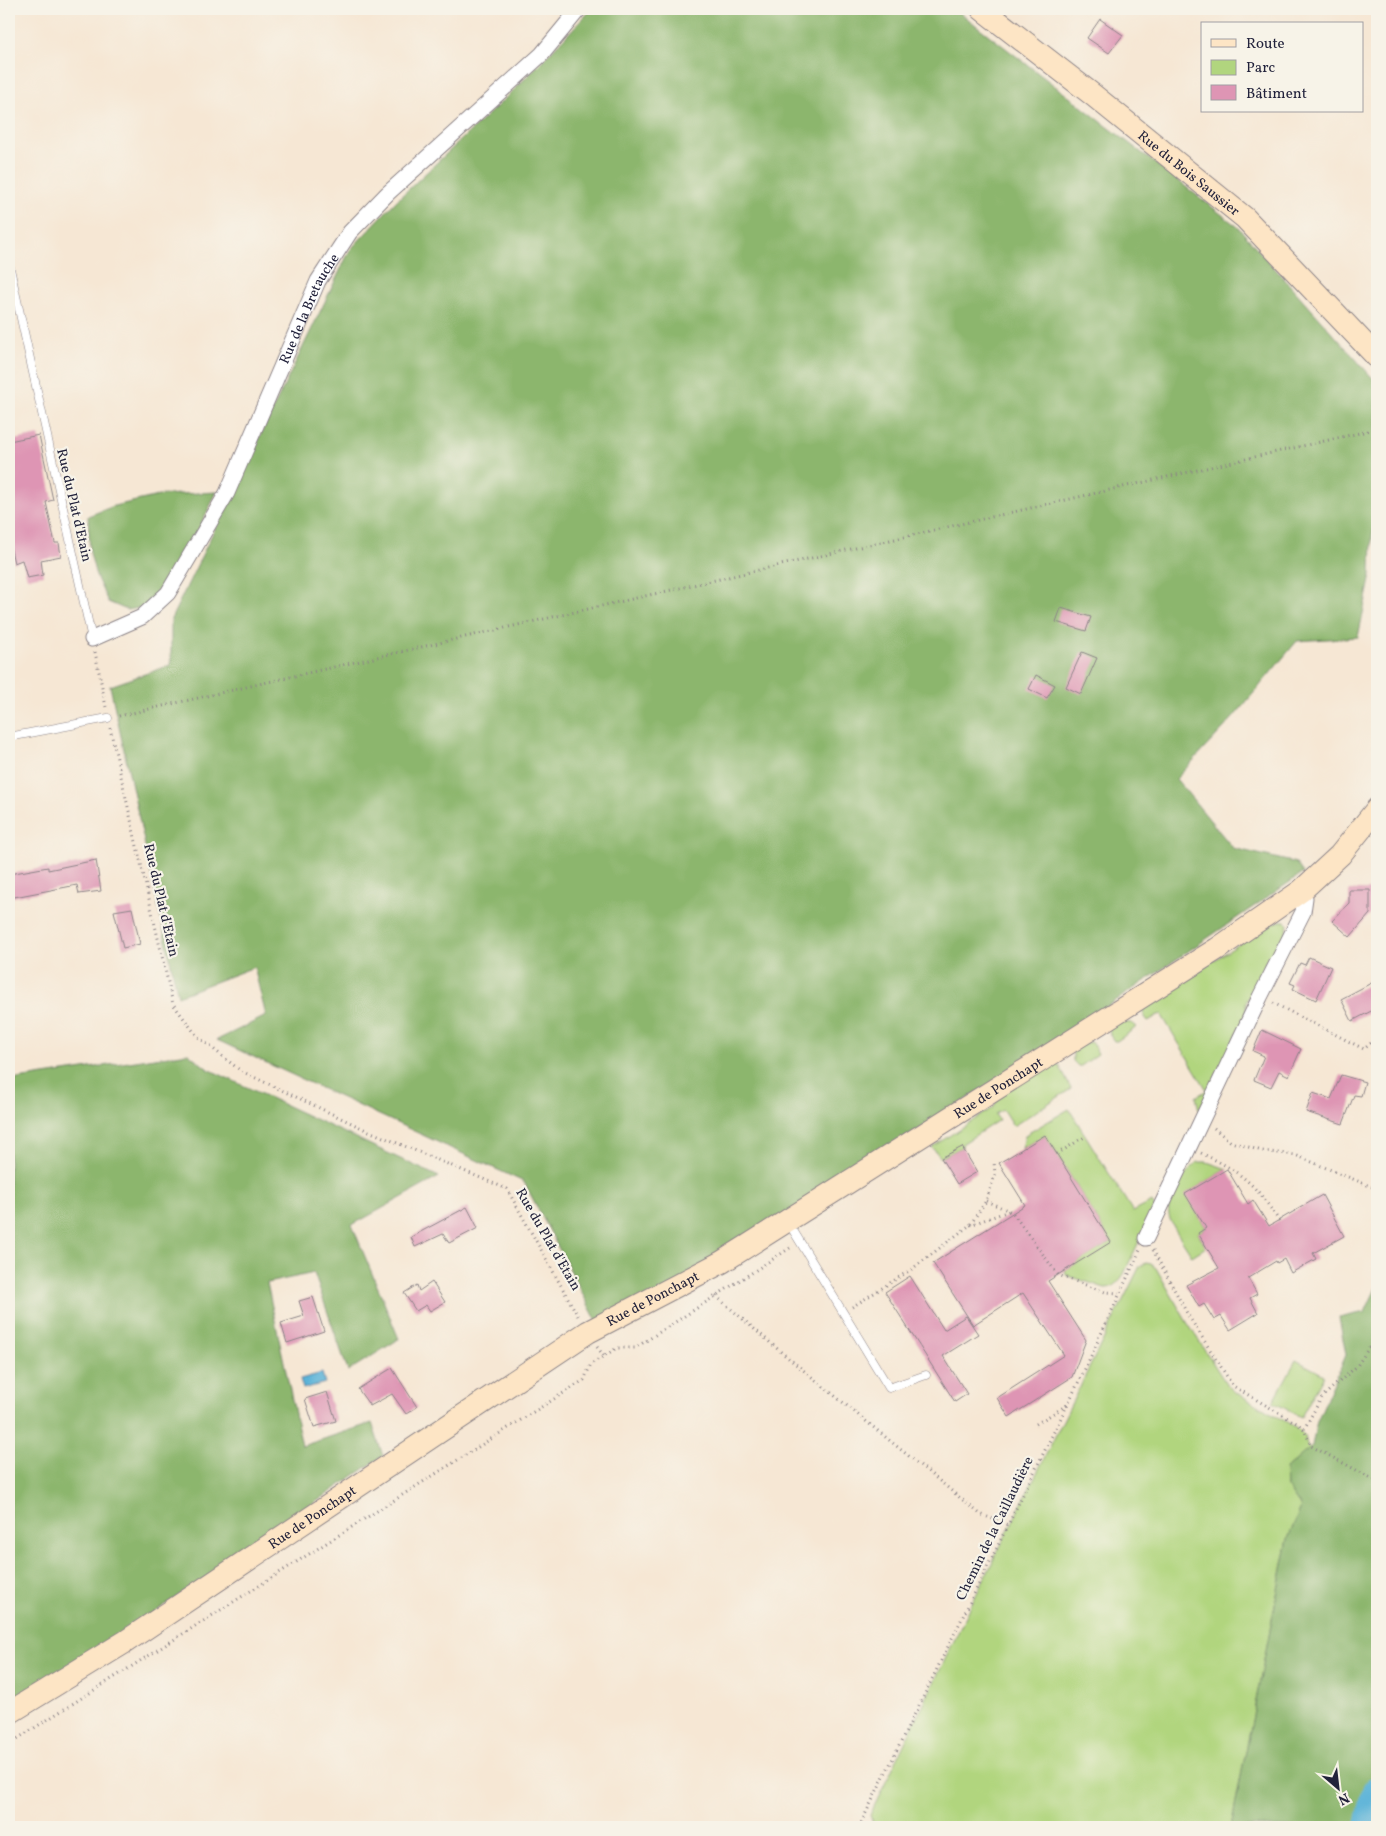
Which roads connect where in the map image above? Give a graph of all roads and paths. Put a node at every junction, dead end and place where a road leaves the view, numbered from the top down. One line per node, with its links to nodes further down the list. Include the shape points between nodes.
1 (579, 9): 6 (street, Rue de la Bretauche, via 542,54 388,193 350,232 318,281 227,492 168,593 142,617)
2 (982, 9): 4 (street, Rue du Bois Saussier, via 1094,94 1245,218)
3 (9, 264): 6 (lane, Rue du Plat d'Etain)
4 (1377, 357)
5 (1377, 429): 7 (path)
6 (92, 639): 7 (path, Rue du Plat d'Etain)
7 (108, 718): 8 (lane); 29 (path, Rue du Plat d'Etain, via 173,1004 197,1036 241,1071 364,1129 507,1189)
8 (9, 737)
9 (1377, 809): 10 (street, Rue de Ponchapt, via 1340,855)
10 (1301, 891): 11 (street, via 1305,898 1303,912); 21 (street, Rue de Ponchapt, via 1217,949)
11 (1260, 997): 12 (path, via 1364,1049); 13 (street)
12 (1377, 1038)
13 (1202, 1118): 15 (street); 18 (path, via 1231,1142 1262,1151 1294,1155)
14 (1086, 1136): 16 (path)
15 (1189, 1147): 22 (path, via 1248,1181 1263,1196); 24 (street)
16 (1057, 1154)
17 (994, 1161): 19 (path, via 995,1175)
18 (1377, 1189)
19 (986, 1201): 20 (path); 23 (path)
20 (1009, 1211): 23 (path); 26 (path, via 1058,1275 1106,1292)
21 (787, 1221): 25 (lane); 29 (street, Rue de Ponchapt, via 722,1262)
22 (1278, 1221)
23 (970, 1225): 28 (path, via 912,1269)
24 (1146, 1238): 26 (path, Chemin de la Caillaudière); 34 (path, via 1188,1315 1233,1386)
25 (800, 1242): 27 (path); 28 (lane)
26 (1119, 1293): 32 (path, Chemin de la Caillaudière)
27 (716, 1296): 36 (path, via 980,1514); 38 (path, via 636,1348 617,1348 591,1364 584,1380)
28 (843, 1312): 31 (lane, via 889,1388)
29 (588, 1332): 37 (street, Rue de Ponchapt, via 126,1642)
30 (1377, 1335): 34 (path, via 1357,1366 1322,1397)
31 (926, 1375)
32 (1067, 1405): 33 (path); 36 (path, Chemin de la Caillaudière)
33 (1036, 1424)
34 (1304, 1429): 35 (path, via 1311,1446)
35 (1377, 1482)
36 (1008, 1525): 39 (path, Chemin de la Caillaudière)
37 (9, 1713)
38 (9, 1744)
39 (859, 1827)

